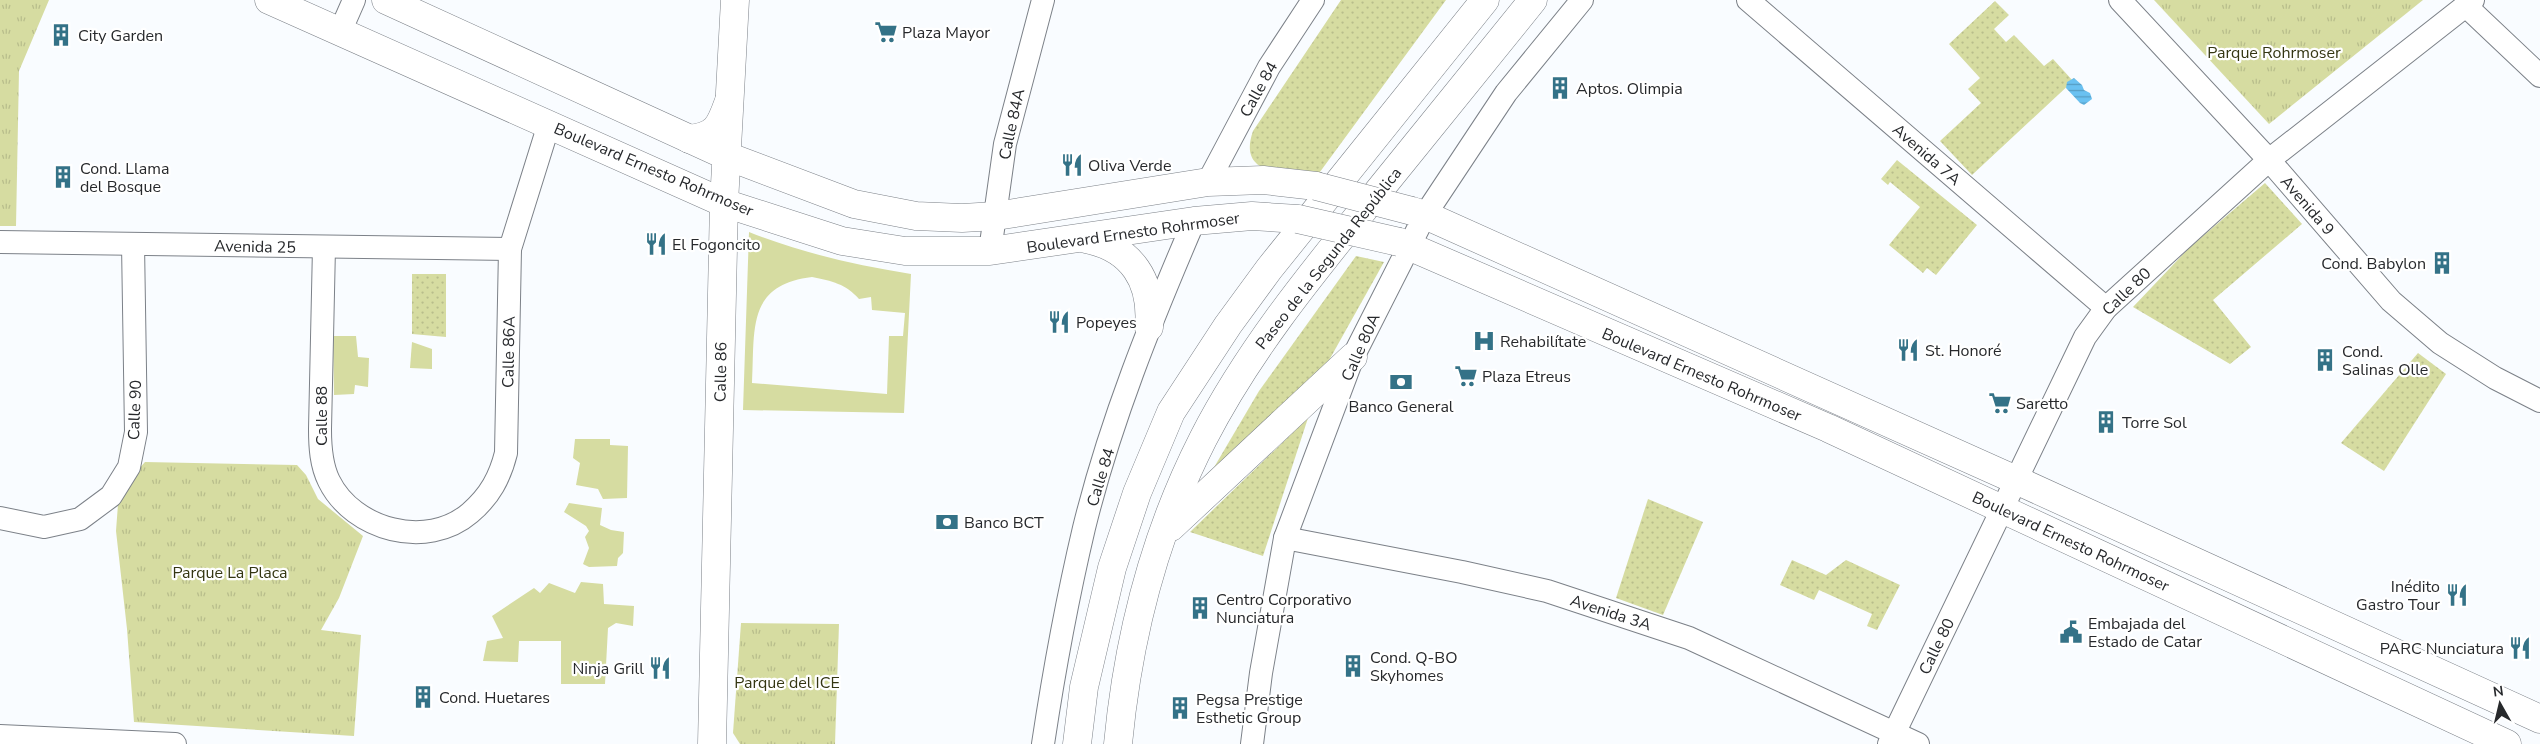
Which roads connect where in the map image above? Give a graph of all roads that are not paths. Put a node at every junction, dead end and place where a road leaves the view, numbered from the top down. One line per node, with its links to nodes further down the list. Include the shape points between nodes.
1 (269, 0): 13 (main road, Boulevard Ernesto Rohrmoser)
2 (354, 0): 13 (street)
3 (386, 0): 17 (main road, Boulevard Ernesto Rohrmoser)
4 (735, 0): 15 (main road, Calle 86)
5 (1043, 0): 24 (street, Calle 84A, via 1005,144)
6 (1313, 0): 20 (street, Calle 84, via 1269,66)
7 (1485, 0): 49 (main road, via 1269,269 1171,412 1137,494 1112,568 1084,687)
8 (1533, 0): 41 (main road, Paseo de la Segunda República, via 1297,291 1256,349 1203,439)
9 (1582, 0): 23 (street, Calle 80A, via 1506,93)
10 (1748, 0): 33 (street, Avenida 7A)
11 (2120, 0): 19 (street, Avenida 9)
12 (2470, 3): 14 (street); 19 (street, Calle 80)
13 (340, 32): 16 (main road, Boulevard Ernesto Rohrmoser)
14 (2540, 76)
15 (729, 101): 17 (main road, via 721,123 713,132); 18 (main road, Calle 86)
16 (549, 124): 22 (main road, Boulevard Ernesto Rohrmoser); 31 (street, Calle 86A)
17 (689, 139): 18 (main road, Boulevard Ernesto Rohrmoser)
18 (727, 156): 22 (main road, Calle 86); 24 (main road, Boulevard Ernesto Rohrmoser, via 854,204 916,216)
19 (2269, 160): 33 (street, Calle 80); 36 (street, Avenida 9, via 2390,301 2440,343 2495,378)
20 (1208, 182): 21 (main road, Boulevard Ernesto Rohrmoser, via 1263,180); 24 (main road, Boulevard Ernesto Rohrmoser)
21 (1313, 186): 23 (main road, Boulevard Ernesto Rohrmoser, bridge); 25 (main road, via 1257,192 1208,203)
22 (724, 203): 32 (main road, Boulevard Ernesto Rohrmoser, via 842,241 905,251); 47 (main road, Calle 86)
23 (1419, 213): 29 (street, Calle 80A); 37 (main road, Boulevard Ernesto Rohrmoser)
24 (996, 216): 32 (street, Calle 84A)
25 (1194, 221): 26 (main road, Boulevard Ernesto Rohrmoser); 29 (main road, Boulevard Ernesto Rohrmoser, bridge, via 1252,216 1298,219); 34 (street, Calle 84)
26 (1082, 239): 32 (main road, Boulevard Ernesto Rohrmoser); 34 (main road, via 1099,242 1130,261 1148,292)
27 (0, 242): 28 (street, Avenida 25)
28 (133, 244): 30 (street, Avenida 25); 39 (street, Calle 90, via 136,432 129,467 111,496 80,518 44,527)
29 (1404, 244): 35 (street, Calle 80A); 38 (main road, Boulevard Ernesto Rohrmoser, via 1828,428)
30 (324, 247): 31 (street, Avenida 25); 40 (street, Calle 88, via 321,456 329,482 361,517 382,528)
31 (510, 249): 40 (street, Calle 86A, via 506,453 501,474 488,496 468,515 443,528)
32 (990, 251)
33 (2106, 308): 37 (street, Calle 80, via 2085,336)
34 (1148, 327): 48 (street, Calle 84, via 1085,527 1057,654)
35 (1353, 357): 41 (main road); 42 (street, Calle 80A)
36 (2540, 401)
37 (2016, 480): 38 (street, Calle 80); 43 (main road, Boulevard Ernesto Rohrmoser)
38 (2003, 509): 45 (street, Calle 80); 53 (main road, Boulevard Ernesto Rohrmoser)
39 (0, 518)
40 (413, 533)
41 (1161, 537): 50 (main road, Paseo de la Segunda República, via 1146,582 1123,691)
42 (1286, 538): 45 (street, Avenida 3A, via 1547,591 1689,638); 51 (street, Calle 80A, via 1261,673)
43 (2540, 719)
44 (0, 736): 46 (street)
45 (1891, 738): 52 (street, Avenida 3A)
46 (176, 744)
47 (712, 744)
48 (1043, 744)
49 (1077, 744)
50 (1118, 744)
51 (1252, 744)
52 (1918, 744)
53 (2507, 744)

